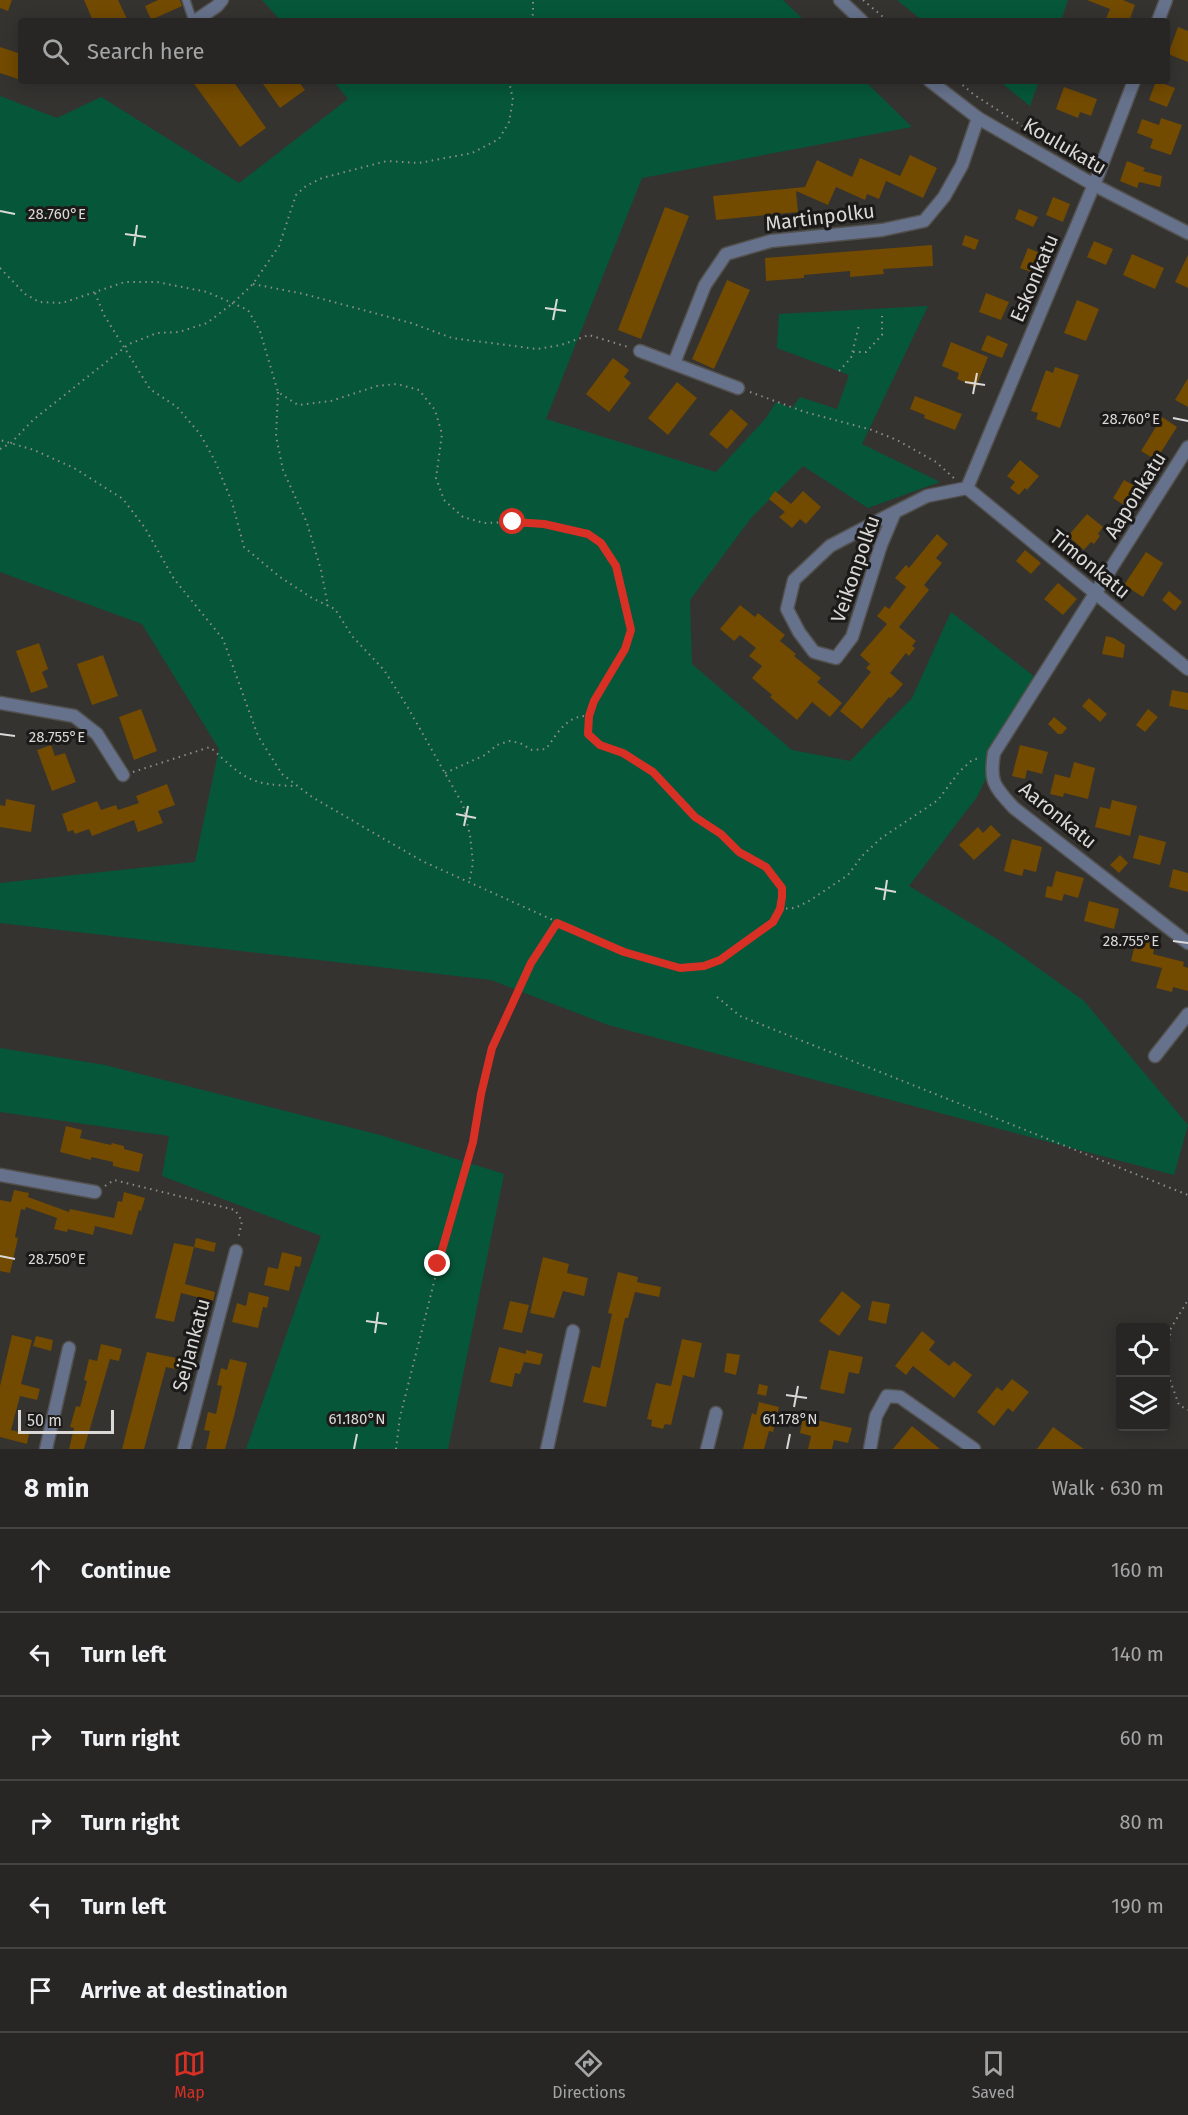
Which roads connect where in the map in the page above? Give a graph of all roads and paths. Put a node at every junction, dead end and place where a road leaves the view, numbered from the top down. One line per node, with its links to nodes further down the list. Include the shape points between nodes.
1 (186, 0): 7 (lane)
2 (222, 0): 8 (street)
3 (533, 0): 9 (path)
4 (840, 0): 10 (street)
5 (863, 0): 11 (path)
6 (1166, 0): 12 (street)
7 (193, 18)
8 (199, 18)
9 (531, 18)
10 (859, 18)
11 (884, 18)
12 (1159, 18)
13 (510, 84): 22 (path, via 513,100 509,122 500,139 472,153 419,163 387,161 306,186 296,195 279,246)
14 (934, 84): 17 (street, Koulukatu)
15 (961, 84): 18 (path)
16 (1133, 84): 19 (street, Eskonkatu)
17 (978, 118): 19 (street, Koulukatu); 30 (street, Martinpolku, via 962,165 944,197 924,221 882,230 771,241 726,254 705,285)
18 (1052, 145)
19 (1094, 185): 20 (street, Koulukatu); 38 (street, Eskonkatu)
20 (1188, 233)
21 (0, 268): 23 (path, via 25,294 39,302 62,303)
22 (253, 284): 24 (path); 28 (path, via 411,323 452,338 537,349 589,335)
23 (95, 293): 24 (path, via 125,282 157,282 207,292); 27 (path)
24 (233, 303): 27 (path, via 207,323 179,332 156,333); 33 (path, via 248,310 260,331)
25 (882, 316): 29 (path, via 882,335 866,352)
26 (859, 325): 29 (path)
27 (123, 349): 35 (path, via 33,420); 41 (path, via 150,389 177,407 200,434 232,502 244,547 280,577)
28 (640, 351): 30 (street)
29 (853, 352): 31 (path)
30 (674, 363): 32 (street)
31 (838, 371)
32 (738, 388): 38 (path, via 897,440 936,462)
33 (278, 392): 41 (path, via 276,436 284,470 307,523); 44 (path, via 298,405 331,401 377,386 397,384 419,390 435,410 442,434 436,478 444,500 463,517 484,523 544,524 588,534 601,543 616,566 631,630)
34 (0, 440): 35 (path)
35 (11, 443): 37 (path); 48 (path, via 74,468 123,499 174,579 223,639 258,736 282,774)
36 (1188, 447): 40 (street, Aaponkatu)
37 (0, 448)
38 (967, 488): 39 (street, Veikonpolku, via 927,496); 40 (street, Timonkatu)
39 (896, 512): 39 (street, Veikonpolku, via 881,545 852,637 836,658 814,652 787,609 794,580 830,546)
40 (1096, 594): 42 (street, Timonkatu); 45 (street)
41 (328, 606): 46 (path, via 336,609 352,636 384,670)
42 (1188, 669)
43 (0, 703): 47 (street, via 74,716 97,734)
44 (589, 716): 46 (path, via 578,716 562,727 546,749 532,750 509,741); 50 (path, via 588,734 600,745 623,753 653,772 695,817 739,852 766,867 782,888)
45 (994, 753): 50 (path, via 972,760 938,800 880,839 848,875 809,901 795,908); 52 (street, Aaronkatu, via 992,781 1014,808)
46 (445, 773): 49 (path, via 463,805 470,835 473,863)
47 (123, 775): 48 (path, via 210,747 246,779 266,785)
48 (297, 786): 49 (path, via 422,861)
49 (469, 883): 51 (path)
50 (780, 909): 51 (path, via 773,922 720,960 680,968 624,952)
51 (557, 923): 69 (path, via 531,963 492,1048 473,1142 400,1417)
52 (1188, 943)
53 (717, 997): 58 (path, via 740,1016)
54 (1188, 1014): 55 (street)
55 (1155, 1056)
56 (0, 1175): 57 (street)
57 (95, 1192): 59 (path, via 114,1180 236,1210 242,1221)
58 (1188, 1195)
59 (236, 1251): 68 (street, Seijankatu)
60 (1188, 1300): 62 (path)
61 (573, 1331): 70 (street)
62 (1170, 1336)
63 (69, 1348): 67 (street)
64 (1169, 1377): 65 (path, via 1179,1405)
65 (1188, 1410)
66 (716, 1413): 71 (street)
67 (46, 1449)
68 (184, 1449)
69 (396, 1449)
70 (547, 1449)
71 (707, 1449)
72 (870, 1449): 73 (street, via 876,1416 887,1396 900,1397)
73 (974, 1449)

